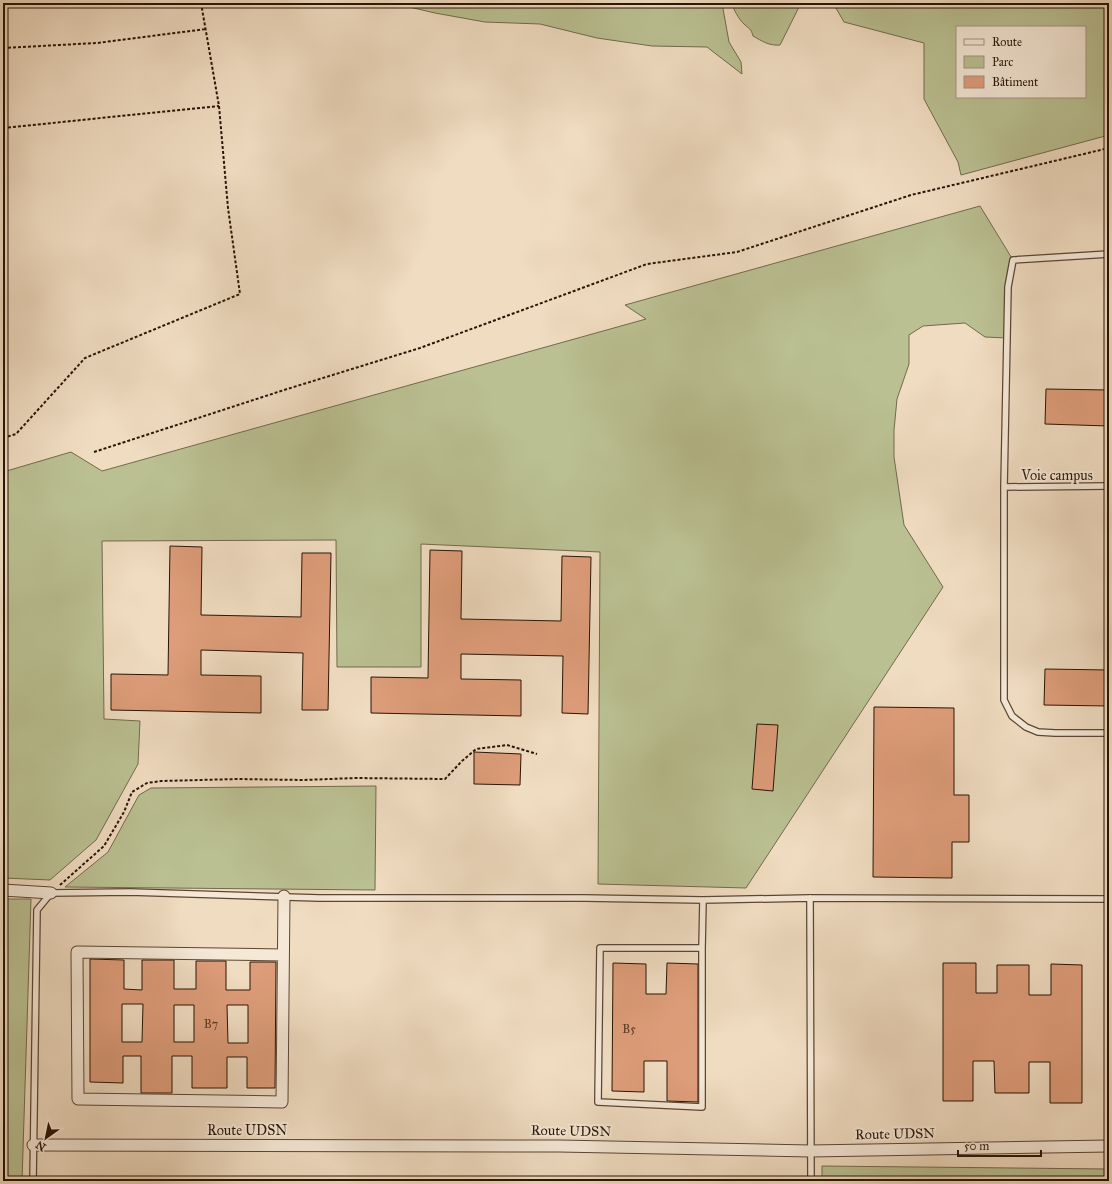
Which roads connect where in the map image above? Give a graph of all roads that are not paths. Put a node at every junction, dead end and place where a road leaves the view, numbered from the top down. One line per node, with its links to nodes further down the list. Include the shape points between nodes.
1 (1109, 254): 3 (lane, via 1013,260 1008,287)
2 (1109, 486): 3 (lane, Voie campus)
3 (1004, 487): 4 (lane, via 1004,700 1012,716 1026,727 1038,732)
4 (1109, 733)
5 (3, 890): 6 (street)
6 (51, 893): 7 (lane, via 130,892); 13 (lane, via 37,910)
7 (284, 896): 10 (lane); 12 (street)
8 (810, 898): 9 (lane); 10 (lane); 15 (lane)
9 (1109, 899)
10 (703, 900): 11 (lane)
11 (702, 948): 11 (lane, via 600,948 598,1102 702,1106)
12 (283, 955): 12 (street, via 77,952 78,1098 282,1102)
13 (33, 1145): 15 (street, Route UDSN, via 551,1146); 16 (lane)
14 (1109, 1146): 15 (street, Route UDSN)
15 (810, 1151): 17 (lane)
16 (32, 1181)
17 (810, 1181)

